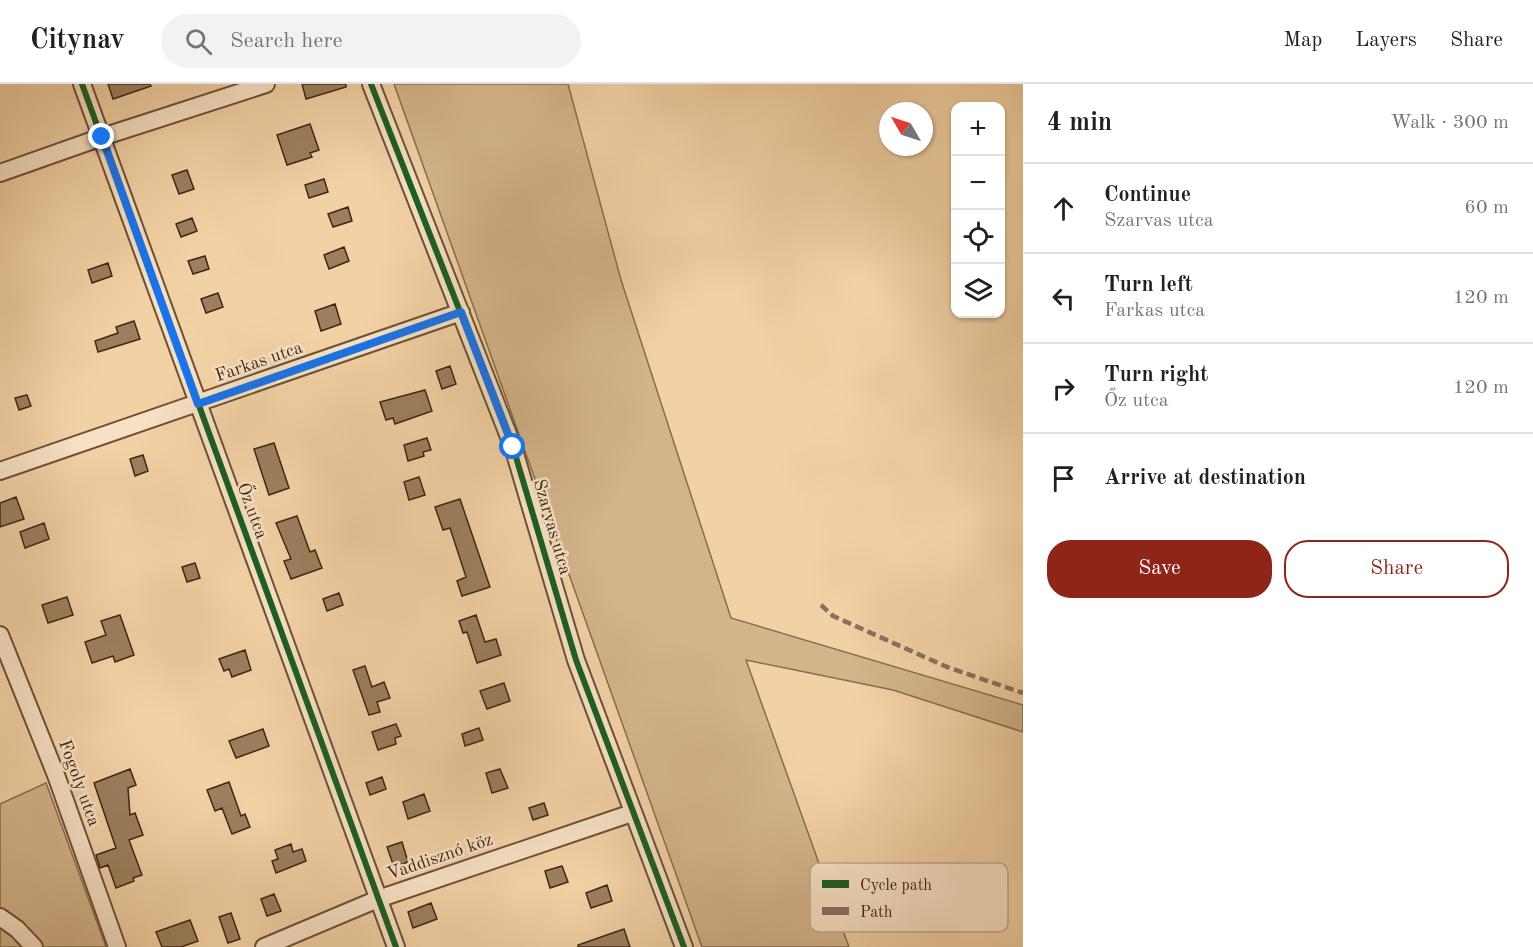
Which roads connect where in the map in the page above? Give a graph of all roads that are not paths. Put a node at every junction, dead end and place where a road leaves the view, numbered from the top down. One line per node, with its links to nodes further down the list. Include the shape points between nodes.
1 (82, 84): 4 (street, Őz utca)
2 (266, 84): 4 (street)
3 (371, 84): 6 (street, Szarvas utca)
4 (102, 137): 5 (street); 7 (street, Őz utca)
5 (0, 173)
6 (461, 312): 7 (street, Farkas utca); 10 (street, Szarvas utca, via 513,447 576,660)
7 (198, 404): 8 (street, Farkas utca); 11 (street, Őz utca)
8 (0, 471)
9 (0, 635): 14 (street, Fogoly utca, via 56,775)
10 (632, 813): 11 (street, Vaddisznó köz); 17 (street, Szarvas utca)
11 (378, 899): 15 (street, Vaddisznó köz); 16 (street, Őz utca)
12 (0, 917): 13 (street)
13 (34, 947)
14 (117, 947)
15 (264, 947)
16 (396, 947)
17 (684, 947)

